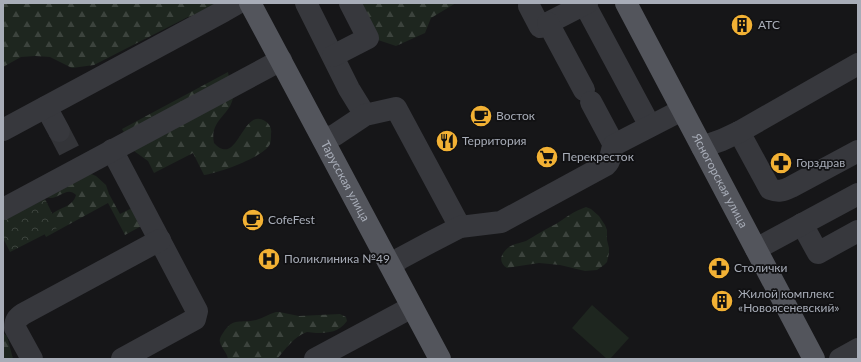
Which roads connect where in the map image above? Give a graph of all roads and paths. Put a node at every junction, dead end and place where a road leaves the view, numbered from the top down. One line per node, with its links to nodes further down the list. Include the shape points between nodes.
1 (238, 3): 12 (lane)
2 (250, 3): 10 (main road, Тарусская улица)
3 (306, 3): 9 (lane)
4 (350, 3): 9 (lane, via 368,38)
5 (626, 3): 13 (main road, Ясногорская улица)
6 (586, 4): 8 (lane); 15 (lane)
7 (529, 6): 8 (lane, via 540,27)
8 (548, 23): 20 (lane)
9 (333, 56): 14 (lane)
10 (281, 60): 19 (main road, Тарусская улица); 22 (lane)
11 (858, 64): 18 (lane)
12 (46, 106): 16 (lane); 17 (lane)
13 (682, 110): 15 (lane); 21 (main road, Ясногорская улица)
14 (365, 115): 19 (lane, via 335,135); 27 (lane, via 396,108)
15 (650, 126): 20 (lane)
16 (3, 130)
17 (59, 131)
18 (739, 132): 21 (lane); 23 (lane, via 770,189 777,192 784,191)
19 (323, 139): 31 (main road, Тарусская улица)
20 (614, 145): 27 (lane, via 606,165 507,219)
21 (702, 147): 30 (main road, Ясногорская улица)
22 (112, 150): 25 (lane, via 76,162); 29 (lane)
23 (858, 151)
24 (858, 194): 26 (lane)
25 (3, 209)
26 (802, 224): 28 (lane, via 818,253); 30 (lane)
27 (460, 228): 31 (lane, via 401,258)
28 (858, 231)
29 (160, 240): 34 (lane, via 18,318 15,328); 35 (lane, via 197,311 195,319)
30 (756, 249): 38 (main road, Ясногорская улица)
31 (391, 266): 32 (main road, Тарусская улица)
32 (412, 307): 36 (lane); 37 (main road, Тарусская улица)
33 (858, 349): 39 (lane)
34 (32, 359)
35 (122, 359)
36 (314, 359)
37 (440, 359)
38 (814, 359)
39 (840, 359)

